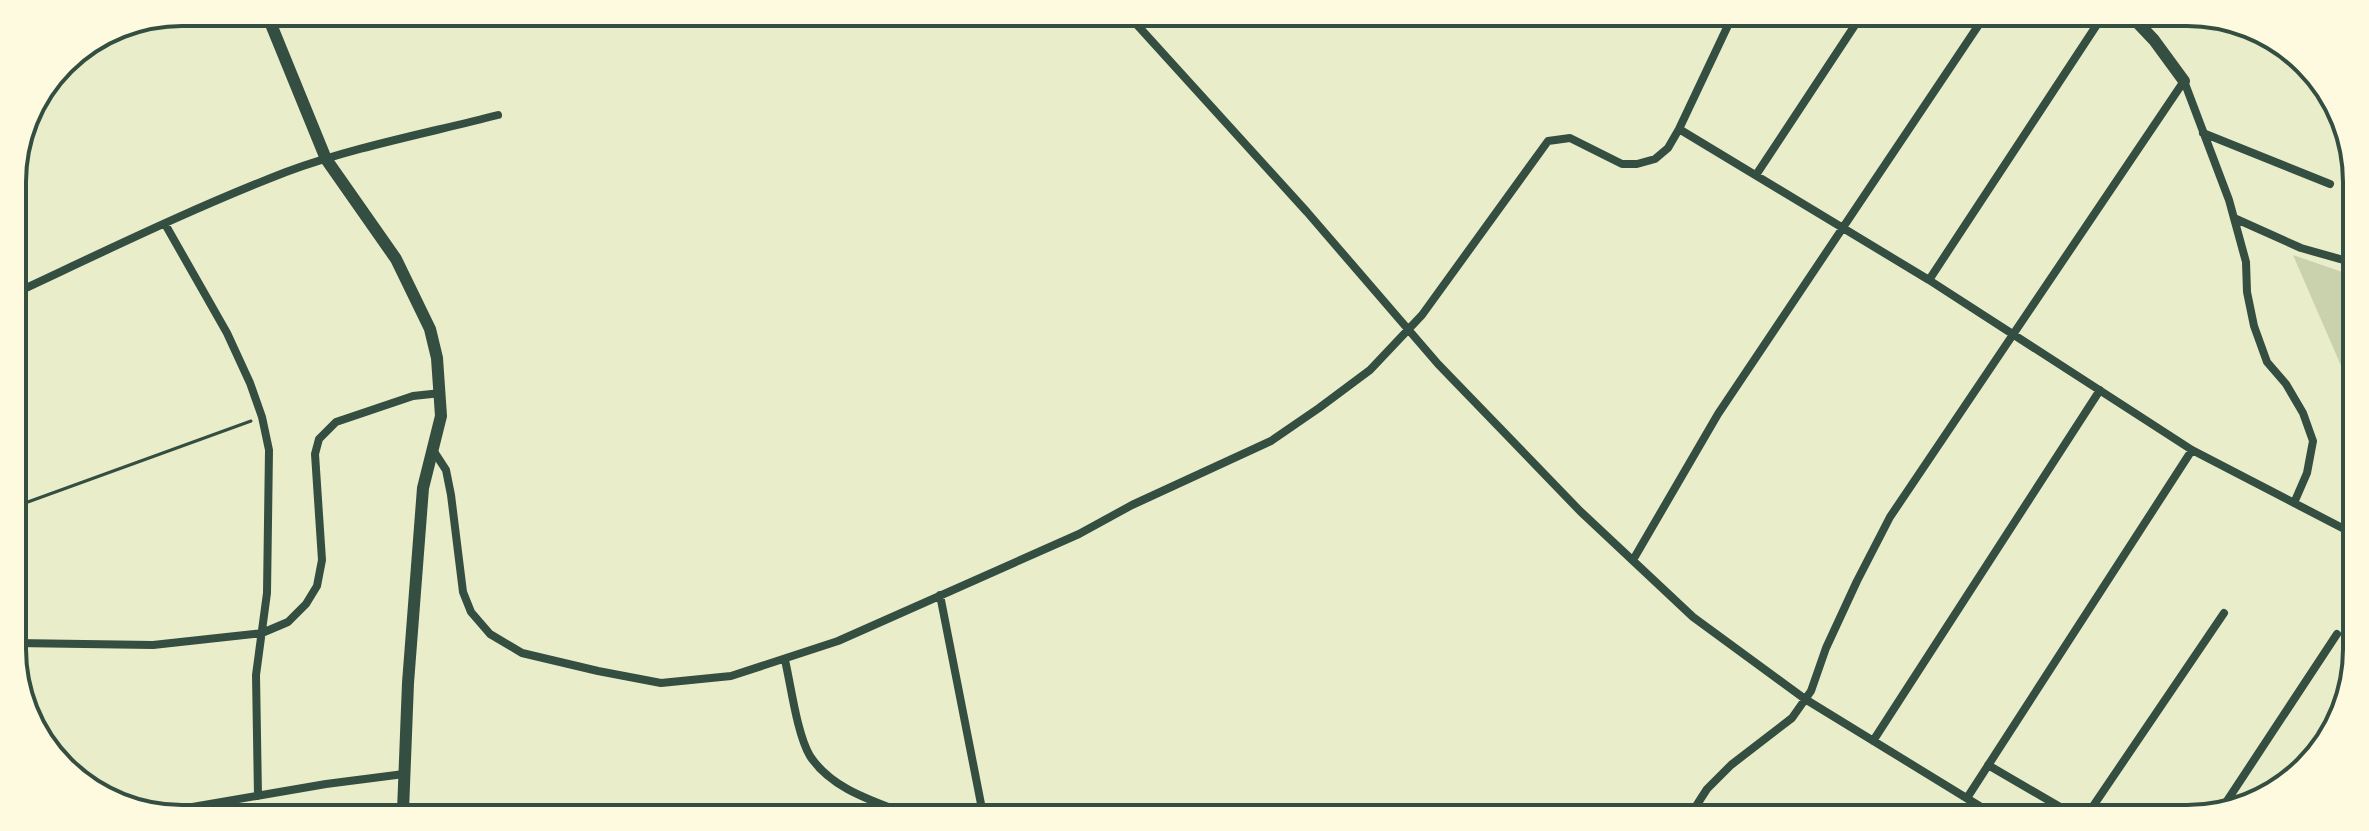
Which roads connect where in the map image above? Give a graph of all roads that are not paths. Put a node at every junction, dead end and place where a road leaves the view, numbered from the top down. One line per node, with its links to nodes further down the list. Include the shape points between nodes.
1 (272, 26): 12 (street)
2 (1138, 26): 21 (street)
3 (1728, 26): 10 (street)
4 (1854, 26): 13 (street)
5 (1978, 26): 17 (street)
6 (2096, 26): 19 (street)
7 (2141, 26): 8 (street)
8 (2184, 81): 11 (street); 22 (street)
9 (498, 115): 12 (street)
10 (1679, 129): 13 (street); 21 (street, via 1655,159 1637,164 1622,164 1570,138 1548,141)
11 (2203, 133): 14 (street); 15 (street)
12 (326, 159): 16 (street); 24 (street, via 396,259 430,329)
13 (1756, 175): 17 (street)
14 (2330, 184)
15 (2234, 218): 18 (street); 27 (street, via 2254,326 2267,362 2303,413 2313,441)
16 (165, 224): 20 (street); 32 (street, via 227,333 262,417 269,450)
17 (1843, 228): 19 (street); 29 (street, via 1718,414)
18 (2343, 260)
19 (1929, 280): 22 (street)
20 (26, 288)
21 (1409, 328): 29 (street, via 1438,364); 30 (street, via 1370,370 1271,441)
22 (2013, 334): 23 (street); 36 (street, via 1890,517)
23 (2100, 390): 26 (street); 37 (street)
24 (441, 393): 25 (street); 32 (street, via 413,396 336,422 319,439 315,454 322,560 317,586 288,622)
25 (433, 450): 35 (street, via 446,470 463,592 471,612 490,634 522,653 661,683 731,676); 39 (street, via 423,488)
26 (2192, 450): 27 (street); 38 (street)
27 (2294, 503): 28 (street)
28 (2343, 528)
29 (1633, 560): 36 (street, via 1693,617)
30 (940, 595): 35 (street); 46 (street)
31 (2224, 613): 50 (street)
32 (262, 633): 34 (street, via 153,645); 40 (street, via 256,675)
33 (2337, 634): 42 (street)
34 (26, 643)
35 (785, 660): 45 (street, via 811,756 838,783)
36 (1805, 699): 37 (street); 47 (street, via 1792,718 1731,765)
37 (1873, 741): 41 (street)
38 (1988, 765): 41 (street); 49 (street)
39 (404, 774): 40 (street); 44 (street)
40 (258, 796): 43 (street)
41 (1967, 798): 48 (street)
42 (2228, 800)
43 (205, 805)
44 (403, 805)
45 (882, 805)
46 (981, 805)
47 (1698, 805)
48 (1978, 805)
49 (2059, 805)
50 (2091, 805)

